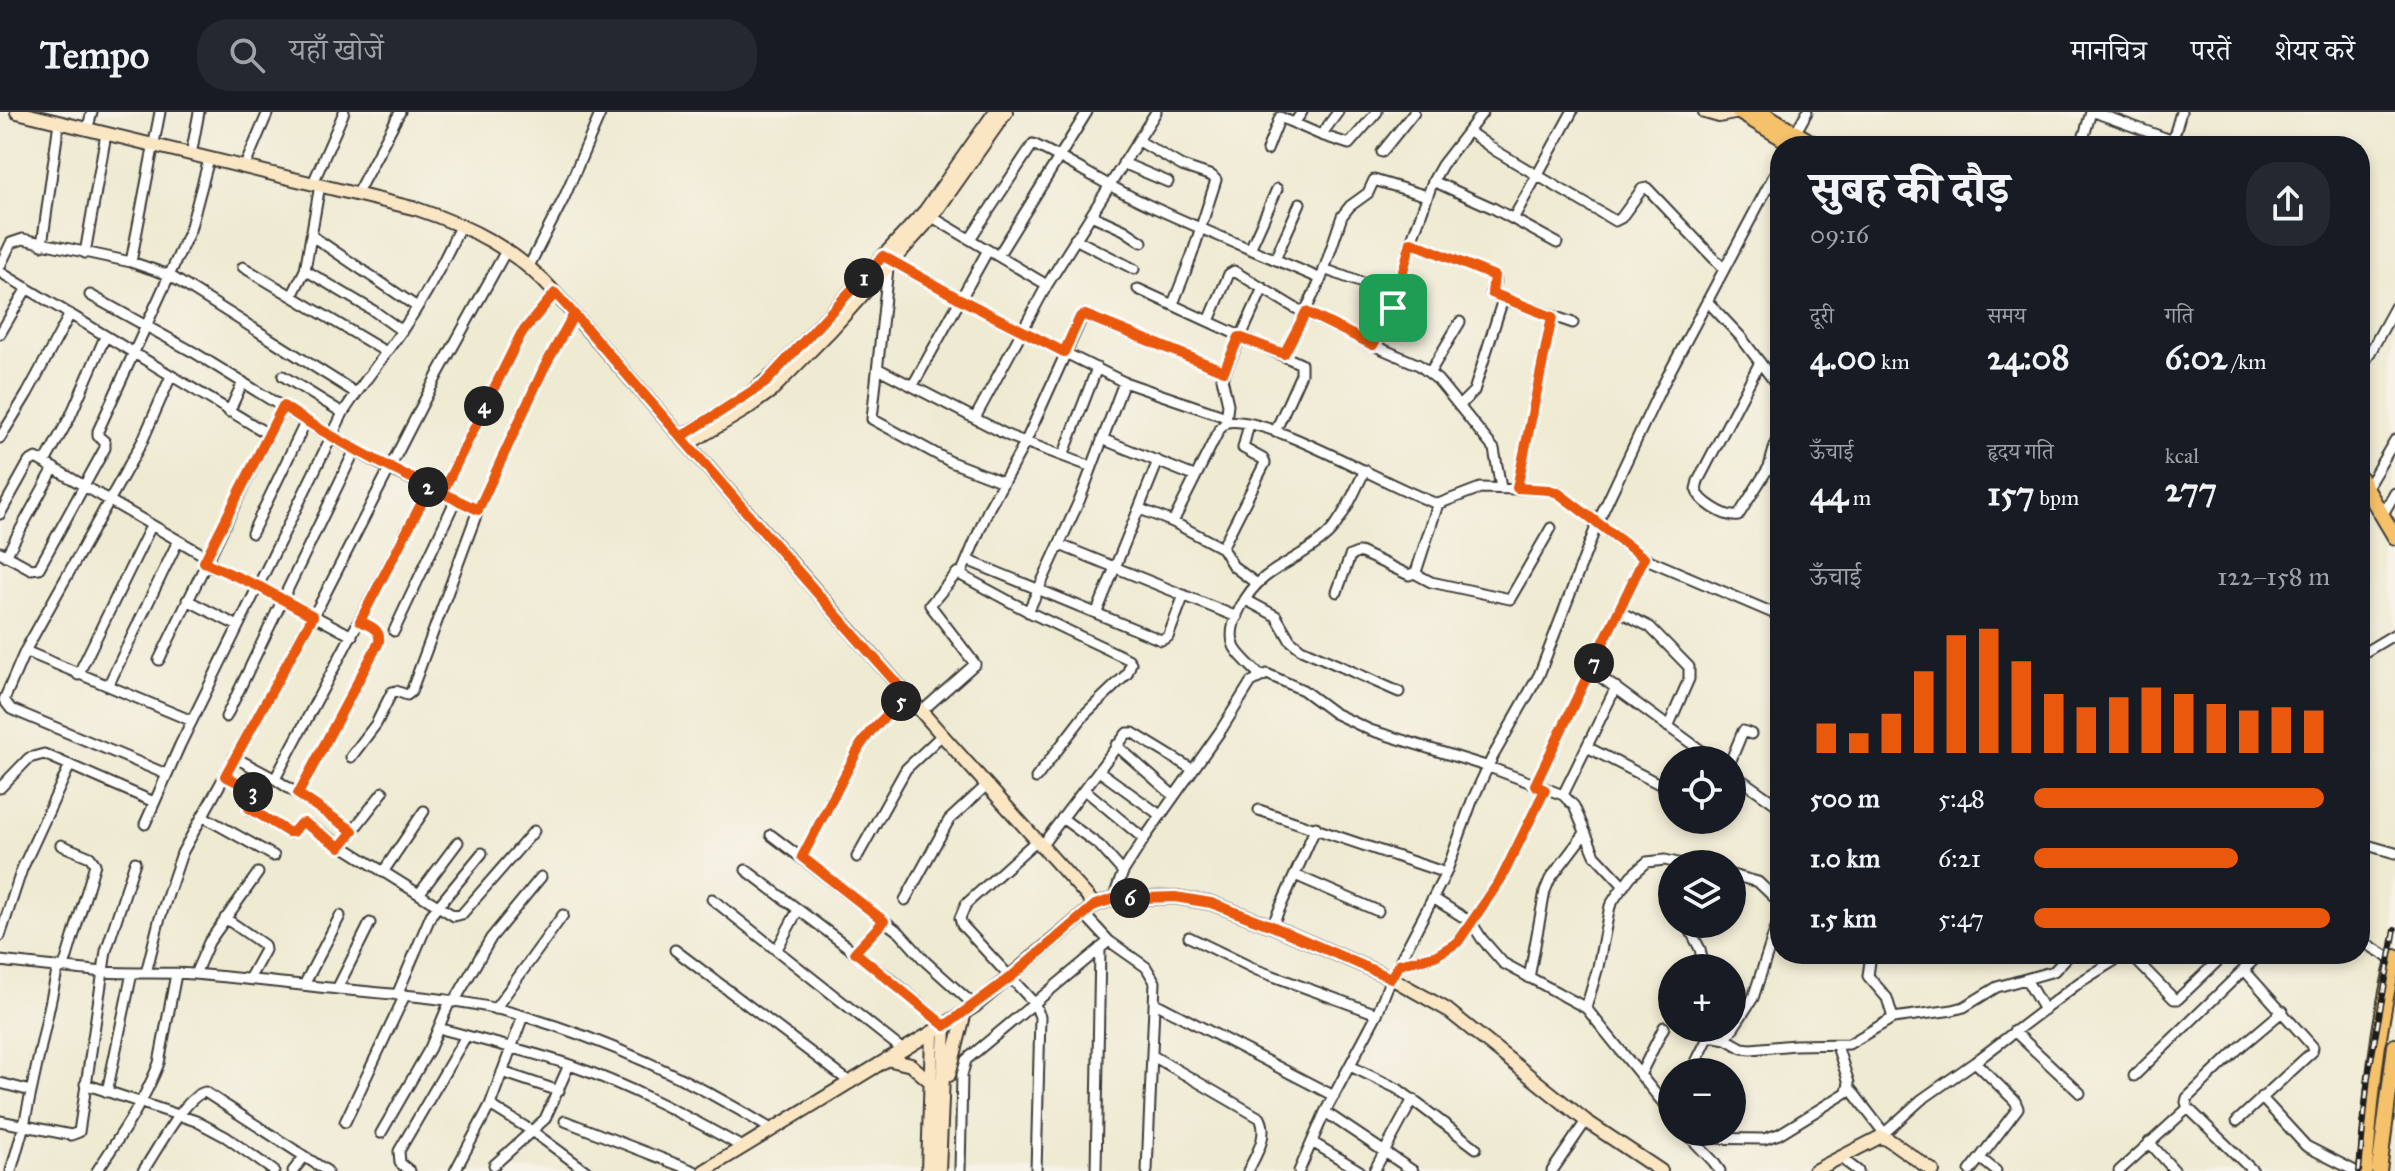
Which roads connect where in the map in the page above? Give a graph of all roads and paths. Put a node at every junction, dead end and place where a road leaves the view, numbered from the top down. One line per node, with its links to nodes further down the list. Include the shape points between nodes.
1 (17, 112): 25 (street)
2 (92, 112): 27 (street)
3 (160, 112): 38 (street)
4 (199, 112): 41 (street)
5 (268, 112): 45 (street)
6 (344, 112): 50 (street)
7 (400, 112): 53 (street)
8 (601, 112): 76 (street)
9 (995, 112): 75 (street)
10 (1006, 112): 57 (street)
11 (1087, 112): 42 (street)
12 (1156, 112): 37 (street)
13 (1302, 112): 26 (street)
14 (1338, 112): 30 (street)
15 (1377, 112): 30 (street, via 1349,144)
16 (1414, 112): 40 (street)
17 (1483, 112): 28 (street)
18 (1572, 112): 46 (street)
19 (1705, 112): 20 (street)
20 (1739, 112): 31 (main road)
21 (1761, 112): 32 (main road)
22 (1807, 112): 33 (street)
23 (2092, 112): 34 (street); 35 (street)
24 (2181, 112): 36 (street)
25 (59, 122): 27 (street); 67 (street)
26 (1295, 122): 30 (street); 39 (street, via 1279,118)
27 (87, 130): 29 (street)
28 (1468, 131): 46 (street); 47 (street)
29 (106, 134): 38 (street); 71 (street)
30 (1321, 135)
31 (1781, 136)
32 (1786, 136)
33 (1795, 136)
34 (2084, 136)
35 (2154, 136)
36 (2174, 136)
37 (1139, 141): 44 (street); 60 (street, via 1182,166 1215,177)
38 (153, 145): 41 (street); 74 (street)
39 (1267, 150)
40 (1382, 152)
41 (191, 155): 43 (street)
42 (1057, 158): 51 (street); 62 (street, via 1030,145); 72 (street)
43 (209, 159): 45 (street); 83 (street, via 196,215)
44 (1123, 163): 48 (street); 51 (street)
45 (244, 168): 50 (street)
46 (1538, 174): 58 (street); 80 (street, via 1615,221 1647,188)
47 (1433, 181): 54 (street); 58 (street)
48 (1168, 182)
49 (1770, 183): 80 (street)
50 (316, 184): 53 (street); 61 (street)
51 (1110, 185): 56 (street); 60 (street)
52 (1277, 189): 68 (street)
53 (357, 193): 59 (street)
54 (1427, 196): 65 (street); 82 (street, via 1374,180 1368,193 1342,216)
55 (1300, 203): 73 (street)
56 (1091, 215): 63 (street); 64 (street)
57 (932, 217): 62 (street); 75 (street)
58 (1513, 219): 66 (street)
59 (461, 224): 69 (street); 96 (street)
60 (1199, 229): 68 (street); 95 (street)
61 (312, 236): 81 (street); 96 (street)
62 (970, 239): 70 (street)
63 (1075, 239): 79 (street); 84 (street)
64 (1142, 242)
65 (1411, 242): 91 (street); 93 (street, via 1494,276 1491,292)
66 (1557, 243)
67 (42, 245): 71 (street); 78 (street, via 15,239)
68 (1251, 247): 73 (street)
69 (507, 249): 76 (street); 151 (street)
70 (988, 250): 72 (street); 92 (street)
71 (85, 253): 74 (street)
72 (998, 256): 84 (street)
73 (1275, 259): 82 (street)
74 (131, 262): 83 (street)
75 (889, 262): 92 (street); 119 (street); 142 (street, via 765,383)
76 (529, 266): 88 (street)
77 (243, 267): 90 (street)
78 (0, 269): 85 (street)
79 (1134, 269)
80 (1724, 269): 94 (street)
81 (305, 270): 90 (street); 106 (street)
82 (1322, 274): 91 (street); 98 (street)
83 (169, 275): 105 (street); 128 (street)
84 (1047, 285): 107 (street)
85 (27, 288): 99 (street); 108 (street)
86 (1263, 288): 98 (street); 102 (street, via 1231,272); 110 (street)
87 (1138, 289): 95 (street)
88 (555, 293): 100 (street); 160 (street, via 521,334)
89 (90, 295): 105 (street)
90 (292, 296): 112 (street)
91 (1397, 296): 111 (street)
92 (960, 299): 107 (street); 127 (street)
93 (1503, 299): 101 (street); 130 (street, via 1474,391)
94 (1707, 301): 117 (street); 172 (street)
95 (1173, 304): 102 (street)
96 (417, 307): 106 (street)
97 (2395, 307): 115 (street)
98 (1306, 312): 111 (street); 116 (street)
99 (70, 314): 109 (street); 140 (street)
100 (574, 314): 142 (street); 168 (street)
101 (1552, 317): 104 (street); 159 (street)
102 (1209, 321): 110 (street)
103 (1460, 322): 121 (street)
104 (1573, 323)
105 (146, 325): 114 (street); 125 (street)
106 (402, 331): 112 (street)
107 (1021, 331): 113 (street); 133 (street)
108 (0, 334)
109 (105, 337): 114 (street); 149 (street)
110 (1239, 337): 116 (street); 120 (street)
111 (1373, 345): 121 (street)
112 (386, 352): 128 (street)
113 (1064, 352): 118 (street); 120 (street, via 1085,315); 144 (street)
114 (132, 353): 122 (street); 156 (street, via 98,431 105,448)
115 (2370, 353)
116 (1284, 354): 137 (street, via 1302,369)
117 (1760, 362): 124 (street); 148 (street, via 1698,481 1699,497 1738,516)
118 (1097, 368): 126 (street); 146 (street)
119 (879, 369): 127 (street); 155 (street, via 871,413 875,423)
120 (1224, 371): 134 (street)
121 (1430, 372): 130 (street)
122 (171, 376): 131 (street); 163 (street)
123 (283, 376): 132 (street)
124 (1770, 376)
125 (243, 382): 129 (street); 131 (street)
126 (1124, 382): 134 (street); 141 (street)
127 (913, 385): 133 (street)
128 (356, 393): 132 (street)
129 (283, 406): 135 (street); 138 (street)
130 (1459, 406): 158 (street, via 1494,449)
131 (229, 412): 138 (street)
132 (343, 413): 139 (street)
133 (975, 418): 144 (street)
134 (1226, 420): 136 (street); 153 (street)
135 (306, 421): 139 (street); 175 (street)
136 (1249, 424): 137 (street); 179 (street, via 1243,448 1265,463)
137 (1275, 432): 152 (street)
138 (268, 434): 183 (street)
139 (331, 437): 145 (street); 189 (street)
140 (0, 438)
141 (1102, 439): 147 (street); 150 (street)
142 (685, 440): 216 (street)
143 (2395, 440): 154 (street)
144 (1025, 443): 146 (street); 155 (street)
145 (355, 450): 151 (street); 194 (street)
146 (1063, 456): 150 (street)
147 (1158, 461): 153 (street); 167 (street)
148 (1770, 463)
149 (50, 465): 156 (street); 169 (street, via 31,459); 181 (street)
150 (1092, 467): 178 (street)
151 (389, 469): 157 (street); 200 (street)
152 (1365, 470): 165 (street); 188 (street, via 1330,532)
153 (1194, 476): 171 (street)
154 (2370, 477)
155 (1003, 482): 184 (street)
156 (84, 486): 163 (street); 181 (street, via 39,568)
157 (430, 487): 160 (street); 202 (street)
158 (1501, 488): 159 (street); 165 (street, via 1480,488)
159 (1517, 488): 172 (street, via 1558,493)
160 (442, 493): 162 (street)
161 (2395, 493): 170 (street)
162 (456, 499): 168 (street); 204 (street)
163 (109, 501): 173 (street); 208 (street)
164 (2370, 501): 170 (main road)
165 (1438, 504): 186 (street)
166 (2370, 506): 180 (main road)
167 (1140, 509): 171 (street); 185 (street)
168 (478, 510): 228 (street, via 411,692 392,692)
169 (0, 514)
170 (2382, 516): 176 (main road)
171 (1173, 522): 179 (street)
172 (1597, 524): 182 (street); 230 (street, via 1539,675)
173 (151, 526): 177 (street); 211 (street)
174 (1551, 528): 186 (street, via 1510,599 1431,582)
175 (252, 533)
176 (2395, 537)
177 (178, 541): 183 (street); 213 (street)
178 (1060, 545): 185 (street); 190 (street)
179 (1222, 548): 188 (street, via 1233,566)
180 (2395, 550)
181 (3, 554)
182 (1644, 558): 196 (street); 199 (street)
183 (206, 559): 189 (street); 193 (street)
184 (967, 560): 187 (street); 190 (street)
185 (1117, 567): 192 (street); 198 (street)
186 (1414, 573): 191 (street, via 1354,552)
187 (961, 574): 197 (street); 217 (street, via 954,575 930,605 975,664)
188 (1257, 584): 195 (street)
189 (258, 586): 194 (street); 203 (street)
190 (1039, 590): 197 (street); 198 (street)
191 (1337, 592)
192 (1184, 595): 198 (street, via 1164,640); 201 (street)
193 (187, 600): 203 (street); 209 (street)
194 (282, 600): 200 (street); 218 (street)
195 (1246, 600): 201 (street); 215 (street, via 1276,616 1301,649)
196 (1618, 611): 210 (street); 220 (street, via 1650,627 1689,667)
197 (1028, 612): 235 (street, via 1131,663)
198 (1097, 612)
199 (1770, 612)
200 (313, 616): 206 (street); 227 (street)
201 (1237, 617): 212 (street, via 1234,646)
202 (360, 621): 206 (street); 244 (street, via 376,629 379,642)
203 (238, 626): 219 (street)
204 (394, 631)
205 (2395, 634): 207 (street)
206 (352, 636): 236 (street)
207 (2370, 649)
208 (25, 651): 211 (street); 233 (street, via 4,694 7,707)
209 (159, 660)
210 (1591, 670): 214 (street); 241 (street)
211 (78, 675): 213 (street)
212 (1260, 675): 230 (street, via 1303,690 1370,730); 231 (street)
213 (108, 686): 219 (street)
214 (1616, 687): 220 (street); 226 (street)
215 (1399, 692)
216 (907, 695): 217 (street); 269 (street, via 860,746)
217 (922, 711): 222 (street)
218 (226, 717)
219 (192, 721): 233 (street)
220 (1668, 727): 224 (street)
221 (1751, 734): 225 (street, via 1743,731)
222 (942, 735): 239 (street); 270 (street, via 906,769)
223 (1116, 745): 231 (street, via 1131,733); 232 (street); 246 (street)
224 (1694, 746)
225 (1737, 746)
226 (1587, 747): 237 (street); 245 (street)
227 (234, 757): 234 (street); 236 (street)
228 (351, 757)
229 (70, 765): 240 (street, via 35,754); 248 (street); 299 (street, via 22,869)
230 (1489, 767): 241 (street); 277 (street)
231 (1192, 769): 246 (street)
232 (1099, 771): 242 (street); 251 (street)
233 (166, 774): 248 (street)
234 (225, 776): 252 (street); 265 (street, via 253,790 249,808 263,817 290,833 304,823)
235 (1036, 778)
236 (275, 779): 244 (street)
237 (1658, 783)
238 (1746, 783): 247 (street)
239 (987, 785): 262 (street); 287 (street, via 949,820)
240 (0, 788)
241 (1540, 788): 245 (street); 296 (street, via 1501,879)
242 (1085, 790): 253 (street); 260 (street)
243 (383, 792): 256 (street)
244 (298, 794): 256 (street)
245 (1563, 795): 258 (street, via 1574,806)
246 (1174, 796): 251 (street)
247 (1770, 800)
248 (154, 802): 254 (street)
249 (1259, 810): 255 (street)
250 (424, 811): 274 (street)
251 (1160, 815): 260 (street)
252 (204, 817): 268 (street); 321 (street, via 177,864)
253 (1062, 818): 262 (street); 275 (street, via 1100,846)
254 (145, 824)
255 (1316, 827): 277 (street); 278 (street)
256 (353, 831): 265 (street)
257 (534, 831): 288 (street, via 462,914)
258 (1585, 833): 281 (street, via 1595,855); 326 (street, via 1545,891)
259 (771, 835): 269 (street)
260 (1144, 839): 275 (street)
261 (458, 842): 283 (street)
262 (1039, 843): 289 (street); 324 (street, via 966,904 960,918)
263 (61, 845): 317 (street, via 95,864)
264 (2370, 846): 267 (street)
265 (340, 847): 274 (street)
266 (482, 853): 288 (street)
267 (2395, 853)
268 (274, 856)
269 (802, 857): 295 (street)
270 (857, 857)
271 (1658, 861): 281 (street, via 1647,862)
272 (135, 862): 319 (street)
273 (746, 870): 290 (street)
274 (383, 872): 283 (street)
275 (1123, 872): 286 (street)
276 (258, 873): 294 (street)
277 (1446, 873): 284 (street)
278 (1295, 875): 291 (street); 298 (street)
279 (541, 877): 332 (street, via 491,938)
280 (1746, 879): 282 (street)
281 (1624, 886): 335 (street, via 1610,906)
282 (1770, 893)
283 (419, 894): 288 (street)
284 (1433, 898): 296 (street); 310 (street)
285 (712, 899): 305 (street)
286 (1113, 899): 289 (street); 298 (street, via 1196,899)
287 (905, 900)
288 (437, 907): 331 (street)
289 (1089, 909): 301 (street); 324 (street)
290 (798, 910): 305 (street); 307 (street)
291 (1378, 911)
292 (563, 915): 336 (street)
293 (340, 916): 329 (street)
294 (225, 918): 323 (street); 327 (street, via 264,945)
295 (884, 921): 307 (street); 337 (street)
296 (1471, 922): 310 (street, via 1444,952); 326 (street, via 1494,955)
297 (370, 923): 330 (street)
298 (1272, 926): 325 (street)
299 (0, 936)
300 (1189, 937): 341 (street, via 1257,970)
301 (1109, 941): 304 (street); 333 (street, via 1153,975)
302 (1770, 946): 338 (street)
303 (2370, 946): 308 (street)
304 (1100, 948): 334 (street); 417 (street)
305 (777, 949): 354 (street)
306 (675, 950): 364 (street)
307 (855, 952): 344 (street)
308 (2395, 960): 436 (main road, via 2373,1085)
309 (0, 961): 317 (street)
310 (1399, 964): 325 (street)
311 (1870, 964): 343 (street, via 1868,976 1887,998)
312 (2061, 964): 328 (street)
313 (2111, 964): 339 (street)
314 (2138, 964): 315 (street, via 2178,999)
315 (2215, 964)
316 (2251, 964): 318 (street)
317 (61, 967): 319 (street); 368 (street)
318 (2245, 971): 340 (street); 362 (street)
319 (103, 972): 320 (street); 366 (street)
320 (132, 973): 321 (street); 370 (street)
321 (146, 973): 322 (street)
322 (176, 974): 323 (street); 377 (street, via 159,1063)
323 (195, 974): 327 (street)
324 (1012, 976): 334 (street); 337 (street)
325 (1391, 978): 341 (street); 384 (street, via 1446,1009)
326 (1529, 978): 335 (street)
327 (249, 979): 329 (street)
328 (2026, 979): 339 (street); 343 (street, via 1997,987 1964,1007)
329 (304, 985): 330 (street)
330 (337, 989): 331 (street)
331 (401, 995): 332 (street); 386 (street)
332 (452, 1002): 336 (street); 345 (street)
333 (1155, 1003): 355 (street); 373 (street)
334 (1035, 1004): 415 (street, via 966,1060); 416 (street, via 1042,1024)
335 (1586, 1008): 361 (street)
336 (495, 1009): 342 (street)
337 (970, 1009): 344 (street); 371 (street)
338 (1746, 1009)
339 (2044, 1010): 346 (street)
340 (2283, 1011): 375 (street, via 2313,1050); 379 (street, via 2187,1098)
341 (1377, 1014): 359 (street)
342 (523, 1016): 353 (street); 388 (street, via 661,1068)
343 (1893, 1018): 351 (street)
344 (945, 1026): 347 (street); 371 (street)
345 (439, 1028): 348 (street); 390 (street)
346 (2014, 1031): 357 (street); 372 (street)
347 (932, 1034): 354 (street); 365 (street)
348 (466, 1036): 353 (street); 410 (street, via 399,1151 400,1163)
349 (1658, 1039): 361 (street)
350 (1731, 1042): 351 (street, via 1751,1049)
351 (1837, 1046): 367 (street)
352 (2395, 1046): 437 (main road)
353 (511, 1049): 358 (street); 360 (street)
354 (903, 1050): 356 (street)
355 (1153, 1056): 418 (street); 419 (street, via 1260,1118 1264,1133)
356 (887, 1059): 364 (street); 365 (street, via 911,1065)
357 (1975, 1062): 391 (street, via 1912,1106); 401 (street, via 2018,1108)
358 (569, 1065): 369 (street); 396 (street, via 676,1111)
359 (1350, 1066): 373 (street); 376 (street)
360 (502, 1072): 369 (street); 378 (street)
361 (1640, 1075): 374 (street)
362 (2134, 1076)
363 (0, 1083): 368 (street)
364 (851, 1083): 388 (street)
365 (932, 1083): 403 (street)
366 (85, 1084): 370 (street); 387 (street, via 76,1134)
367 (1849, 1087): 391 (street); 392 (street, via 1779,1134)
368 (31, 1091): 387 (street)
369 (559, 1091): 389 (street, via 545,1119)
370 (107, 1092): 377 (street)
371 (943, 1093): 403 (street)
372 (2080, 1093)
373 (1334, 1096): 380 (street)
374 (1658, 1097)
375 (2261, 1097): 385 (street); 435 (street, via 2306,1146)
376 (1413, 1099): 397 (street); 398 (street)
377 (140, 1103): 381 (street); 405 (street)
378 (490, 1105): 389 (street); 411 (street)
379 (2188, 1108): 394 (street); 434 (street)
380 (1325, 1112): 393 (street); 398 (street)
381 (179, 1115): 399 (street, via 205,1092); 406 (street); 407 (street, via 226,1137)
382 (0, 1121): 387 (street)
383 (565, 1121): 413 (street)
384 (1586, 1121): 424 (street); 425 (street)
385 (2237, 1121)
386 (345, 1122)
387 (24, 1125): 404 (street)
388 (771, 1129): 396 (street)
389 (532, 1131): 402 (street); 412 (street)
390 (381, 1133)
391 (1882, 1135): 400 (street); 429 (street)
392 (1746, 1138)
393 (1312, 1142): 420 (street); 421 (street)
394 (2149, 1142): 432 (street); 433 (street)
395 (1699, 1146): 426 (street)
396 (742, 1147): 414 (street)
397 (1476, 1148)
398 (1385, 1151): 422 (street); 423 (street)
399 (304, 1157): 408 (street); 409 (street)
400 (1841, 1158): 427 (street); 428 (street)
401 (1980, 1158): 430 (street); 431 (street)
402 (494, 1165)
403 (930, 1170)
404 (12, 1171)
405 (97, 1171)
406 (143, 1171)
407 (274, 1171)
408 (293, 1171)
409 (327, 1171)
410 (410, 1171)
411 (455, 1171)
412 (586, 1171)
413 (694, 1171)
414 (704, 1171)
415 (960, 1171)
416 (1036, 1171)
417 (1096, 1171)
418 (1147, 1171)
419 (1248, 1171)
420 (1299, 1171)
421 (1360, 1171)
422 (1374, 1171)
423 (1413, 1171)
424 (1552, 1171)
425 (1661, 1171)
426 (1720, 1171)
427 (1814, 1171)
428 (1858, 1171)
429 (1933, 1171)
430 (1970, 1171)
431 (1996, 1171)
432 (2119, 1171)
433 (2175, 1171)
434 (2253, 1171)
435 (2355, 1171)
436 (2365, 1171)
437 (2379, 1171)

